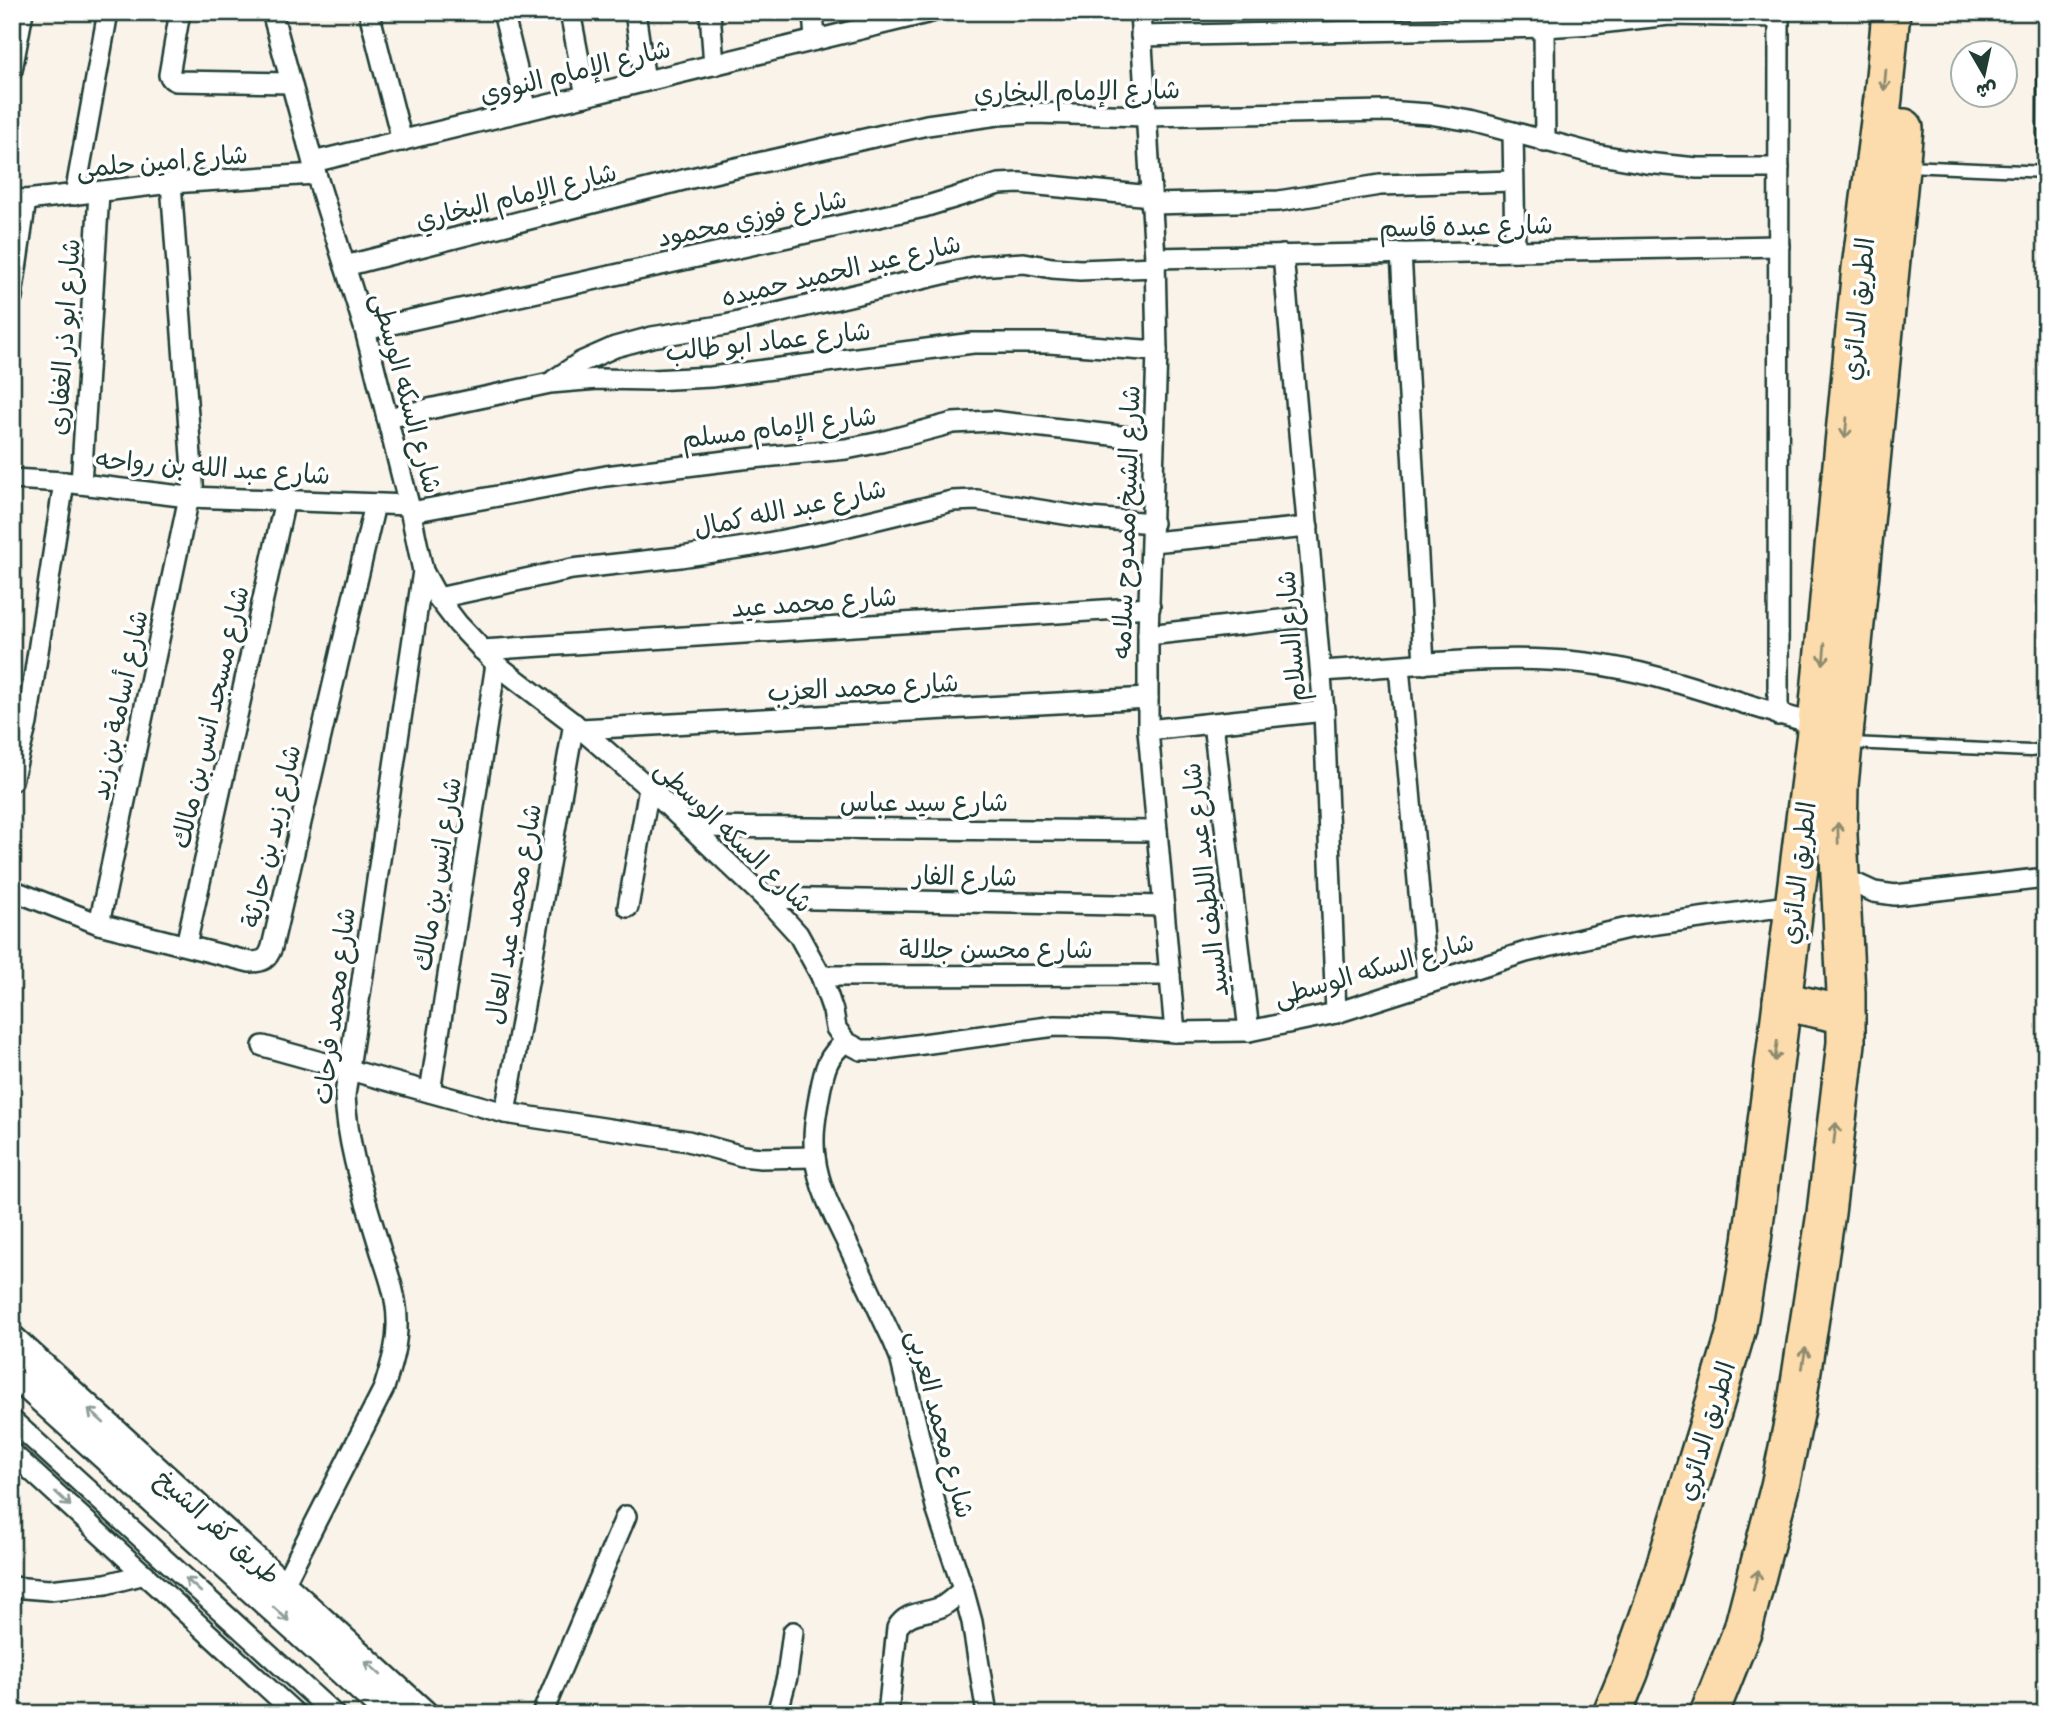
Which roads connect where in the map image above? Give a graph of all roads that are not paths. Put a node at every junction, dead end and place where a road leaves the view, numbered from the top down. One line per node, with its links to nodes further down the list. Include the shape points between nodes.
1 (23, 12): 22 (street)
2 (108, 12): 38 (street)
3 (180, 12): 24 (street, via 172,79)
4 (272, 12): 24 (street, شارع السكه الوسطى)
5 (369, 12): 29 (street)
6 (503, 12): 26 (street)
7 (570, 12): 25 (street)
8 (635, 12): 23 (street)
9 (710, 12): 21 (street)
10 (813, 12): 20 (street)
11 (931, 12): 16 (street, شارع الإمام النووي)
12 (1140, 12): 19 (street, شارع الشيخ ممدوح سلامه)
13 (1891, 12): 65 (highway, الطريق الدائري, one-way to 65, via 1861,268)
14 (1916, 12): 31 (highway, الطريق الدائري)
15 (2044, 12): 34 (lane)
16 (901, 15): 20 (street, شارع الإمام النووي)
17 (1779, 15): 18 (street, via 1669,15); 33 (street)
18 (1544, 27): 19 (street); 30 (street)
19 (1141, 36): 27 (street, شارع الشيخ ممدوح سلامه)
20 (815, 40): 21 (street, شارع الإمام النووي)
21 (714, 65): 23 (street, شارع الإمام النووي)
22 (12, 70)
23 (645, 81): 25 (street, شارع الإمام النووي)
24 (291, 83): 32 (street, شارع السكه الوسطى)
25 (586, 96): 26 (street, شارع الإمام النووي)
26 (527, 110): 29 (street, شارع الإمام النووي)
27 (1146, 116): 28 (street, شارع الإمام البخاري, via 1386,111 1429,114); 40 (street, شارع الشيخ ممدوح سلامه); 47 (street, شارع الإمام البخاري, via 1033,113 962,118 687,179)
28 (1513, 132): 30 (street, شارع الإمام البخاري); 35 (street)
29 (402, 141): 32 (street, شارع الإمام النووي)
30 (1545, 142): 33 (street, شارع الإمام البخاري, via 1646,163)
31 (1900, 166): 34 (lane); 65 (highway, الطريق الدائري)
32 (315, 168): 36 (street, شارع امين حلمى); 47 (street, شارع السكه الوسطى)
33 (1779, 168): 42 (street)
34 (2045, 172): 41 (lane)
35 (1513, 181): 40 (street, شارع فوزي محمود, via 1380,185 1279,201); 43 (street)
36 (171, 183): 37 (street, شارع امين حلمى); 56 (street, شارع أسامة بن زيد)
37 (99, 193): 38 (street, شارع امين حلمى); 55 (street, شارع ابو ذر الغفارى)
38 (75, 195): 39 (street, شارع امين حلمى)
39 (19, 200): 48 (street)
40 (1151, 200): 46 (street, شارع الشيخ ممدوح سلامه); 49 (street, شارع فوزي محمود, via 999,184 924,207)
41 (2046, 207)
42 (1779, 246): 43 (street, شارع عبده قاسم); 75 (street)
43 (1515, 251): 44 (street, شارع عبده قاسم)
44 (1401, 253): 45 (street, شارع عبده قاسم); 70 (street)
45 (1283, 256): 46 (street, شارع عبده قاسم); 60 (street, شارع السلام)
46 (1155, 262): 50 (street, شارع الشيخ ممدوح سلامه); 51 (street, شارع عبد الحميد حميده, via 1080,270 1024,263 977,266 615,347)
47 (345, 266): 49 (street, شارع السكه الوسطى)
48 (12, 297)
49 (365, 330): 52 (street, شارع السكه الوسطى)
50 (1157, 351): 51 (street, شارع عماد ابو طالب, via 973,343 710,377); 53 (street, شارع الشيخ ممدوح سلامه)
51 (550, 383): 52 (street, شارع عماد ابو طالب)
52 (387, 418): 59 (street, شارع السكه الوسطى)
53 (1154, 440): 59 (street, شارع الإمام مسلم, via 992,421 953,424 846,449 606,476); 61 (street, شارع الشيخ ممدوح سلامه)
54 (12, 479): 55 (street, شارع عبد الله بن رواحه)
55 (72, 483): 56 (street, شارع عبد الله بن رواحه); 81 (street, شارع ابو ذر الغفارى)
56 (192, 497): 57 (street, شارع عبد الله بن رواحه); 92 (street, شارع أسامة بن زيد)
57 (285, 500): 58 (street, شارع عبد الله بن رواحه); 93 (street, شارع مسجد انس بن مالك)
58 (375, 505): 59 (street, شارع عبد الله بن رواحه); 93 (street, شارع زيد بن حارثة, via 269,957 250,962)
59 (410, 509): 62 (street, شارع السكه الوسطى)
60 (1308, 527): 61 (street, شارع عبد الله كمال); 66 (street, شارع السلام)
61 (1153, 533): 63 (street, شارع عبد الله كمال, via 977,500 952,501 752,546 572,569); 64 (street, شارع الشيخ ممدوح سلامه)
62 (423, 571): 63 (street, شارع السكه الوسطى); 104 (street, شارع محمد فرحات)
63 (438, 598): 68 (street, شارع السكه الوسطى)
64 (1150, 607): 67 (street, شارع الشيخ ممدوح سلامه); 68 (street, شارع محمد عيد)
65 (1842, 608): 79 (highway, الطريق الدائري)
66 (1316, 616): 67 (street); 72 (street, شارع السلام)
67 (1148, 635): 73 (street, شارع الشيخ ممدوح سلامه)
68 (482, 650): 69 (street, شارع السكه الوسطى)
69 (496, 664): 77 (street, شارع السكه الوسطى); 105 (street, شارع انس بن مالك)
70 (1424, 664): 71 (street); 75 (street, via 1537,659 1588,663 1637,672)
71 (1399, 666): 72 (street); 96 (street)
72 (1321, 671): 74 (street, شارع السلام)
73 (1148, 698): 77 (street, شارع محمد العزب); 78 (street, شارع الشيخ ممدوح سلامه)
74 (1324, 710): 76 (street); 98 (street, شارع السلام)
75 (1778, 715): 79 (street)
76 (1213, 723): 78 (street); 100 (street, شارع عبد اللطيف السيد)
77 (577, 726): 82 (street, شارع السكه الوسطى); 106 (street, شارع محمد عبد العال)
78 (1148, 730): 84 (street, شارع الشيخ ممدوح سلامه)
79 (1830, 733): 80 (lane); 85 (highway, الطريق الدائري, one-way to 79, via 1839,785); 89 (highway, الطريق الدائري)
80 (2046, 749)
81 (12, 781)
82 (649, 788): 83 (street, شارع السكه الوسطى); 91 (street)
83 (691, 827): 84 (street, شارع سيد عباس); 88 (street, شارع السكه الوسطى)
84 (1157, 831): 90 (street, شارع الشيخ ممدوح سلامه)
85 (1839, 876): 86 (street, via 1874,892 1895,895); 99 (highway, الطريق الدائري)
86 (2046, 878)
87 (12, 890): 92 (street, شارع زيد بن حارثة)
88 (765, 898): 90 (street, شارع الفار); 94 (street, شارع السكه الوسطى, via 797,934)
89 (1794, 905): 96 (street, شارع السكه الوسطى, via 1628,928 1526,952); 97 (highway, الطريق الدائري)
90 (1164, 906): 95 (street, شارع الشيخ ممدوح سلامه)
91 (628, 907)
92 (99, 924): 93 (street, شارع زيد بن حارثة)
93 (186, 945)
94 (821, 975): 95 (street, شارع محسن جلالة); 102 (street, شارع السكه الوسطى, via 836,1028)
95 (1170, 975): 101 (street, شارع الشيخ ممدوح سلامه)
96 (1427, 983): 98 (street, شارع السكه الوسطى)
97 (1782, 1001): 99 (highway); 128 (highway, الطريق الدائري, one-way to 128, via 1737,1328 1655,1599)
98 (1336, 1013): 100 (street, شارع السكه الوسطى)
99 (1846, 1016): 118 (highway, الطريق الدائري, one-way to 99, via 1796,1409 1826,1213)
100 (1249, 1031): 101 (street, شارع السكه الوسطى)
101 (1175, 1032): 102 (street, شارع السكه الوسطى, via 1069,1026 879,1050 862,1050)
102 (846, 1042): 107 (street, شارع محمد العربى, via 828,1059 824,1071 813,1128)
103 (263, 1046): 104 (street)
104 (348, 1069): 105 (street); 115 (street, شارع محمد فرحات, via 346,1119 392,1289 397,1318 394,1357 384,1388)
105 (430, 1092): 106 (street)
106 (505, 1113): 107 (street, via 688,1141 742,1156)
107 (815, 1157): 117 (street, شارع محمد العربى, via 832,1212 900,1357 937,1511)
108 (12, 1340): 112 (street, طريق كفر الشيخ, one-way to 108)
109 (12, 1371): 112 (street, طريق كفر الشيخ)
110 (12, 1420): 121 (street, one-way to 110)
111 (12, 1453): 114 (street, one-way to 114)
112 (125, 1457): 115 (street, طريق كفر الشيخ); 122 (street, طريق كفر الشيخ, one-way to 122)
113 (626, 1516): 124 (street)
114 (145, 1574): 116 (street, via 49,1590); 120 (street)
115 (283, 1586): 123 (street, طريق كفر الشيخ, one-way to 115)
116 (12, 1587)
117 (963, 1589): 126 (street, via 942,1606 901,1621); 127 (street, شارع محمد العربى)
118 (1743, 1629): 129 (highway, الطريق الدائري); 130 (highway)
119 (793, 1632): 125 (street)
120 (296, 1714)
121 (334, 1714)
122 (391, 1714)
123 (423, 1714)
124 (542, 1714)
125 (778, 1714)
126 (888, 1714)
127 (987, 1714)
128 (1612, 1714)
129 (1709, 1714)
130 (1730, 1714)

